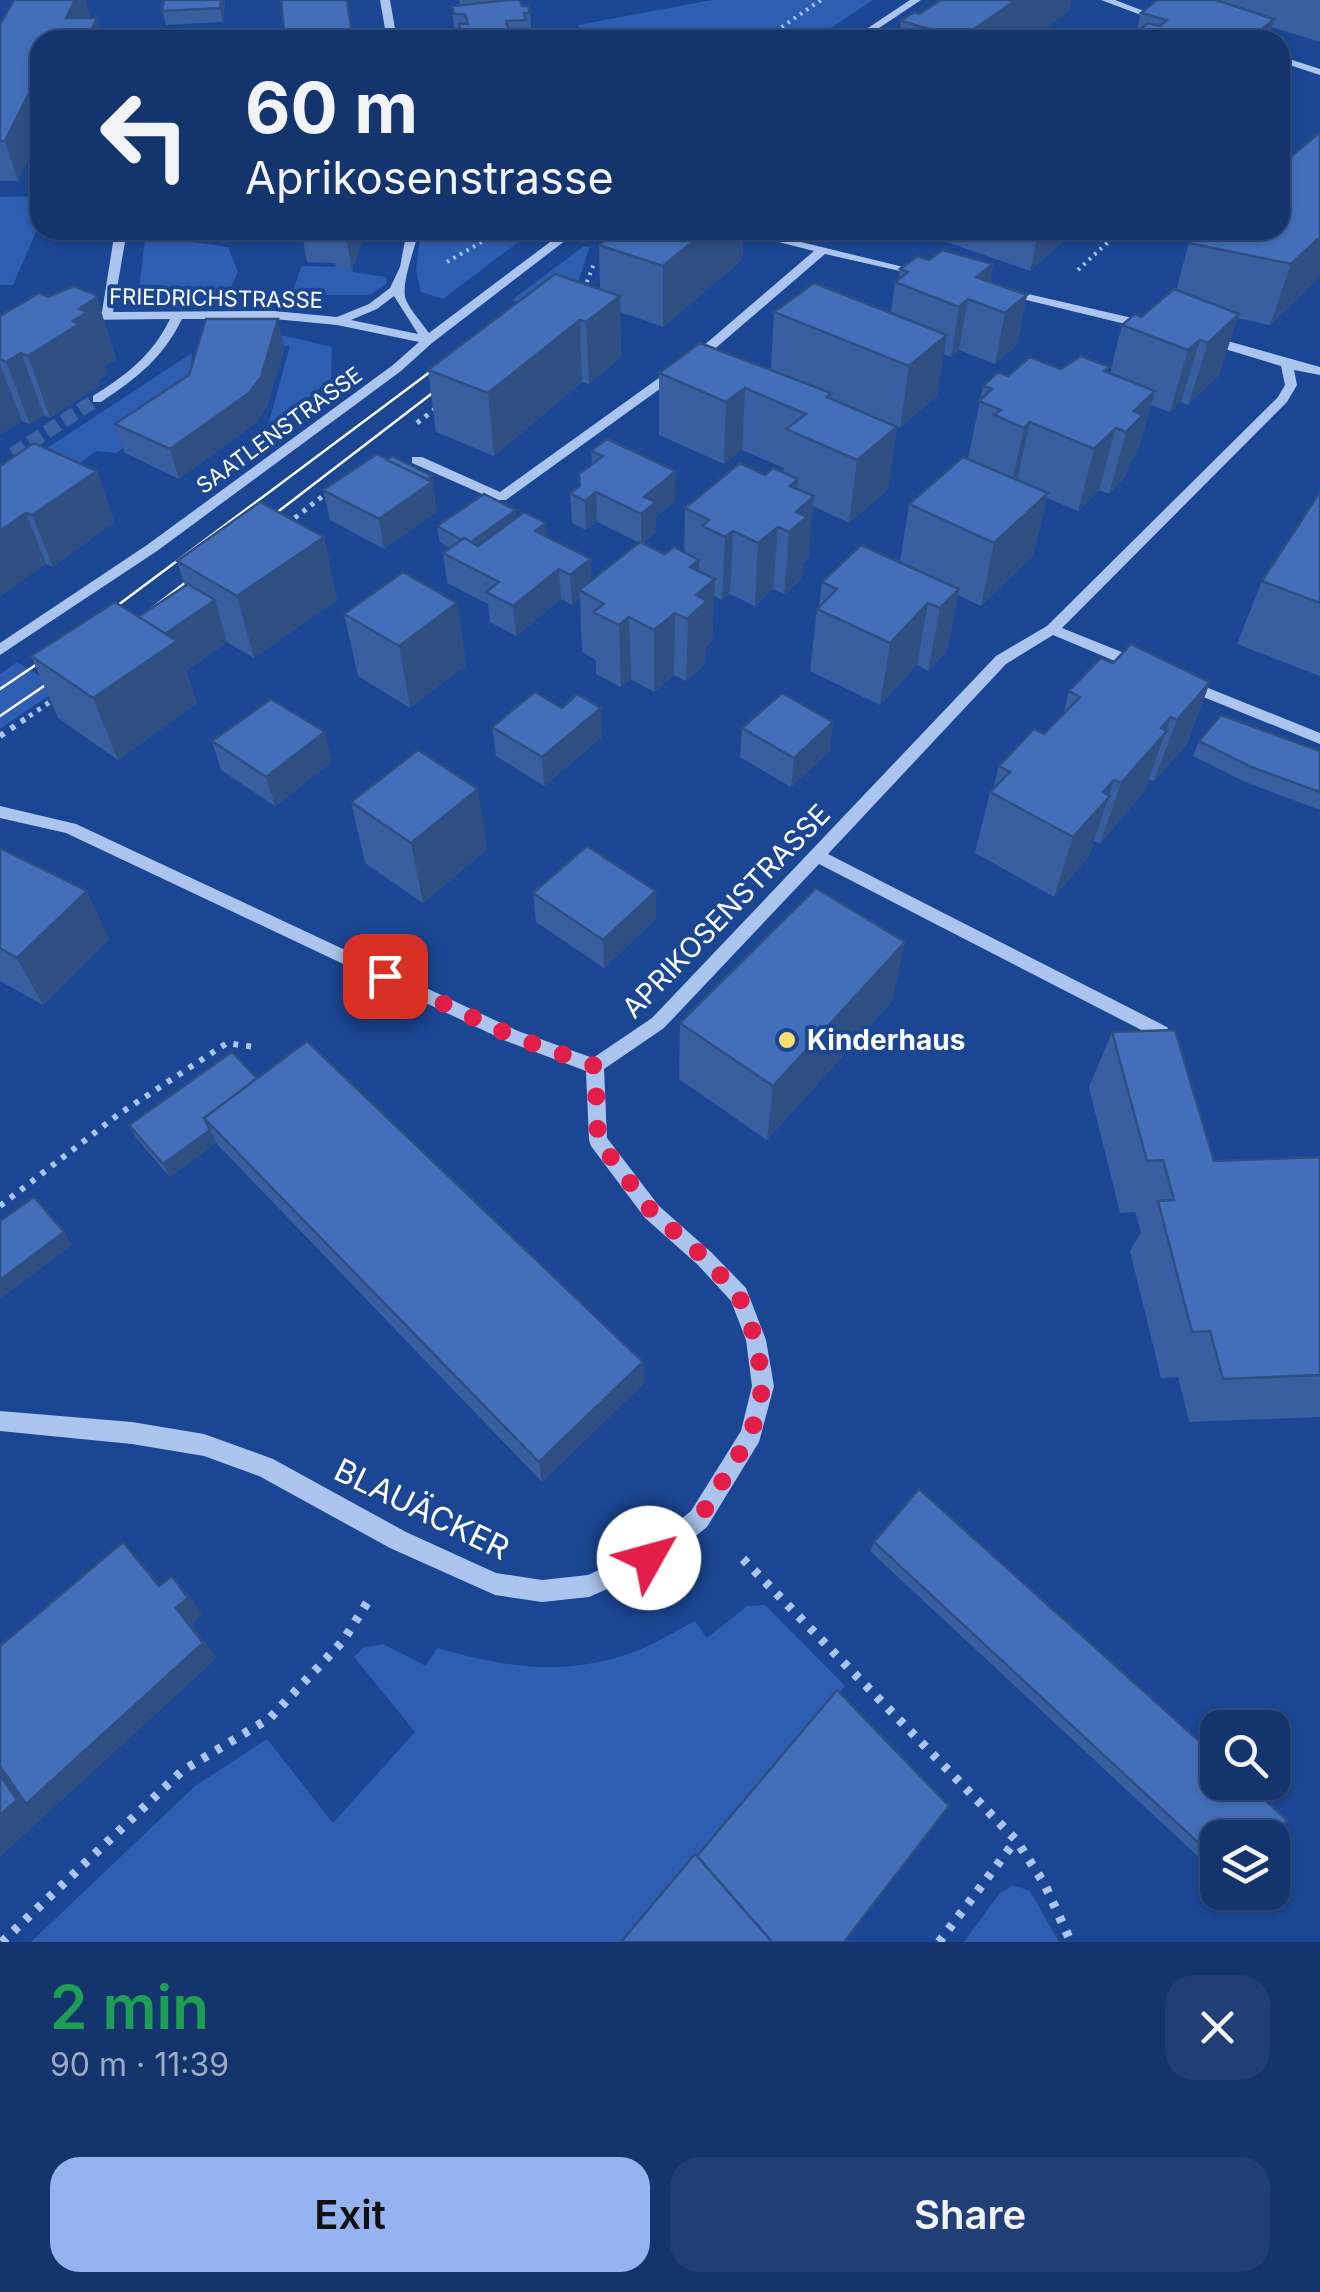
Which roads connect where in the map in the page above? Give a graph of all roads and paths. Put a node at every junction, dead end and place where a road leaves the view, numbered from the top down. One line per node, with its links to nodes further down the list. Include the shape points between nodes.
1 (385, 0): 6 (street)
2 (822, 0): 7 (path)
3 (916, 0): 8 (street)
4 (1106, 0): 5 (street)
5 (1174, 24)
6 (390, 30)
7 (778, 30)
8 (871, 30)
9 (1290, 62): 10 (street)
10 (1320, 72)
11 (119, 240): 26 (street)
12 (410, 240): 22 (street)
13 (484, 240): 22 (path)
14 (560, 240): 30 (street, SAATLENSTRASSE)
15 (780, 240): 17 (street)
16 (1109, 240): 20 (path)
17 (822, 250): 19 (street); 36 (street, via 667,382 501,497)
18 (597, 255): 23 (path)
19 (938, 277)
20 (1067, 280)
21 (996, 290): 28 (street)
22 (400, 292): 27 (street); 30 (street)
23 (581, 297)
24 (178, 315): 26 (street, FRIEDRICHSTRASSE); 27 (street, FRIEDRICHSTRASSE); 33 (street, via 150,363)
25 (70, 316): 26 (street, FRIEDRICHSTRASSE)
26 (107, 316)
27 (338, 321): 30 (street, FRIEDRICHSTRASSE)
28 (1152, 326)
29 (1190, 335): 31 (street)
30 (428, 340): 40 (street, SAATLENSTRASSE, via 152,548)
31 (1287, 367): 32 (street); 39 (street, APRIKOSENSTRASSE, via 1291,385 1283,399)
32 (1320, 371)
33 (97, 399)
34 (446, 401): 35 (path)
35 (416, 424)
36 (417, 460)
37 (339, 484): 38 (path)
38 (276, 532)
39 (1052, 629): 41 (street); 47 (street, APRIKOSENSTRASSE, via 1000,660)
40 (0, 650)
41 (1155, 672)
42 (1174, 679): 45 (street)
43 (72, 687): 44 (path)
44 (0, 736)
45 (1320, 739)
46 (0, 812): 50 (street, via 70,828 512,1036)
47 (816, 856): 48 (street); 50 (street, APRIKOSENSTRASSE, via 658,1023)
48 (1161, 1032)
49 (254, 1047): 51 (path, via 226,1043 119,1114)
50 (595, 1066): 52 (street, BLAUÄCKER, via 598,1140 652,1212 739,1296 756,1340 763,1386 751,1435 699,1519 649,1558 589,1586 542,1592 495,1584 265,1468 204,1445)
51 (0, 1206)
52 (0, 1420)
53 (743, 1559): 55 (path)
54 (372, 1595): 56 (path, via 343,1641 270,1718 182,1771)
55 (1016, 1840): 57 (path); 58 (path)
56 (2, 1942)
57 (939, 1942)
58 (1070, 1942)

